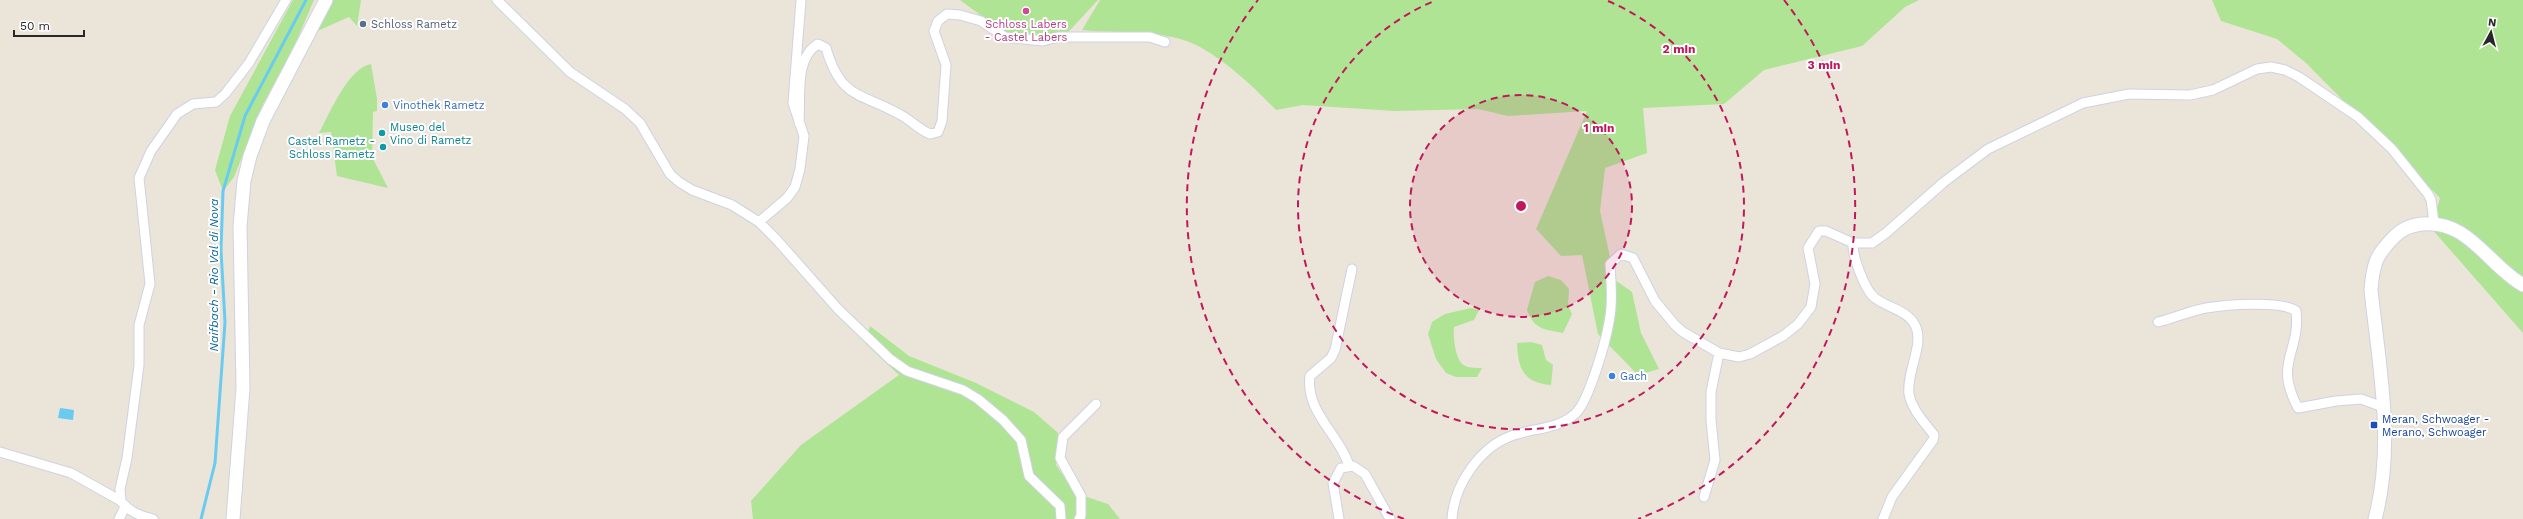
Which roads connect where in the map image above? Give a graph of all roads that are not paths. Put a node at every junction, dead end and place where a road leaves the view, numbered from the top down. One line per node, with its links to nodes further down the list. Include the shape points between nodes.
1 (286, 0): 19 (street, via 249,64 225,94 216,102 193,104 177,114 150,151 139,178 150,284 139,325 139,365 127,458 120,489)
2 (326, 0): 22 (main road, via 263,121 244,181 240,226 243,388)
3 (497, 0): 7 (street, via 570,72 625,109 640,123 670,174 679,182 692,190 732,205)
4 (801, 0): 6 (street, via 793,103)
5 (1165, 42): 6 (street, via 1143,37 1058,37 1043,41 1009,38 981,21 947,14 938,21 934,31 946,64 942,121 938,132 930,134 920,130 910,120 855,94 837,78 826,48 818,44 809,50 802,67)
6 (799, 123): 7 (street, via 804,136 795,187 787,198)
7 (759, 222): 23 (street, via 838,310 890,359 907,371 963,390 1003,420 1020,440 1029,476 1060,506)
8 (2434, 222): 9 (street, via 2428,194 2392,149 2358,117 2285,70 2271,66 2257,69 2212,90 2190,95 2128,94 2083,103 1988,149 1944,182 1872,243); 11 (main road, via 2450,226 2466,236); 15 (main road, via 2413,225 2398,232 2380,251 2373,267 2371,290)
9 (1853, 243): 13 (street, via 1826,231 1819,231 1808,248 1816,284 1814,297 1811,307 1798,324 1783,336 1750,354 1732,357); 28 (street, via 1856,262 1870,293 1906,315 1916,326 1918,342 1910,371 1909,395 1915,410 1934,436 1931,447 1892,497)
10 (1352, 269): 17 (street, via 1335,350 1331,358 1310,376 1309,383 1318,414 1345,452)
11 (2523, 285)
12 (2158, 322): 15 (street, via 2206,308 2272,304 2291,307 2296,311 2297,328 2287,361 2286,380 2298,408 2361,399)
13 (1719, 352): 18 (street, via 1711,392 1715,460); 27 (street, via 1675,325 1655,301 1633,258 1621,254 1610,264 1609,322 1581,406 1565,422 1513,435 1489,450 1474,466 1459,490)
14 (1096, 404): 24 (street, via 1063,437 1060,458 1081,496 1082,516)
15 (2383, 407): 29 (main road, via 2385,472)
16 (0, 452): 19 (street, via 71,473)
17 (1349, 466): 25 (street, via 1341,468 1333,483); 26 (street, via 1365,474)
18 (1704, 497)
19 (123, 504): 20 (street); 21 (street, via 140,516)
20 (118, 519)
21 (153, 519)
22 (233, 519)
23 (1061, 519)
24 (1079, 519)
25 (1339, 519)
26 (1390, 519)
27 (1452, 519)
28 (1883, 519)
29 (2375, 519)

